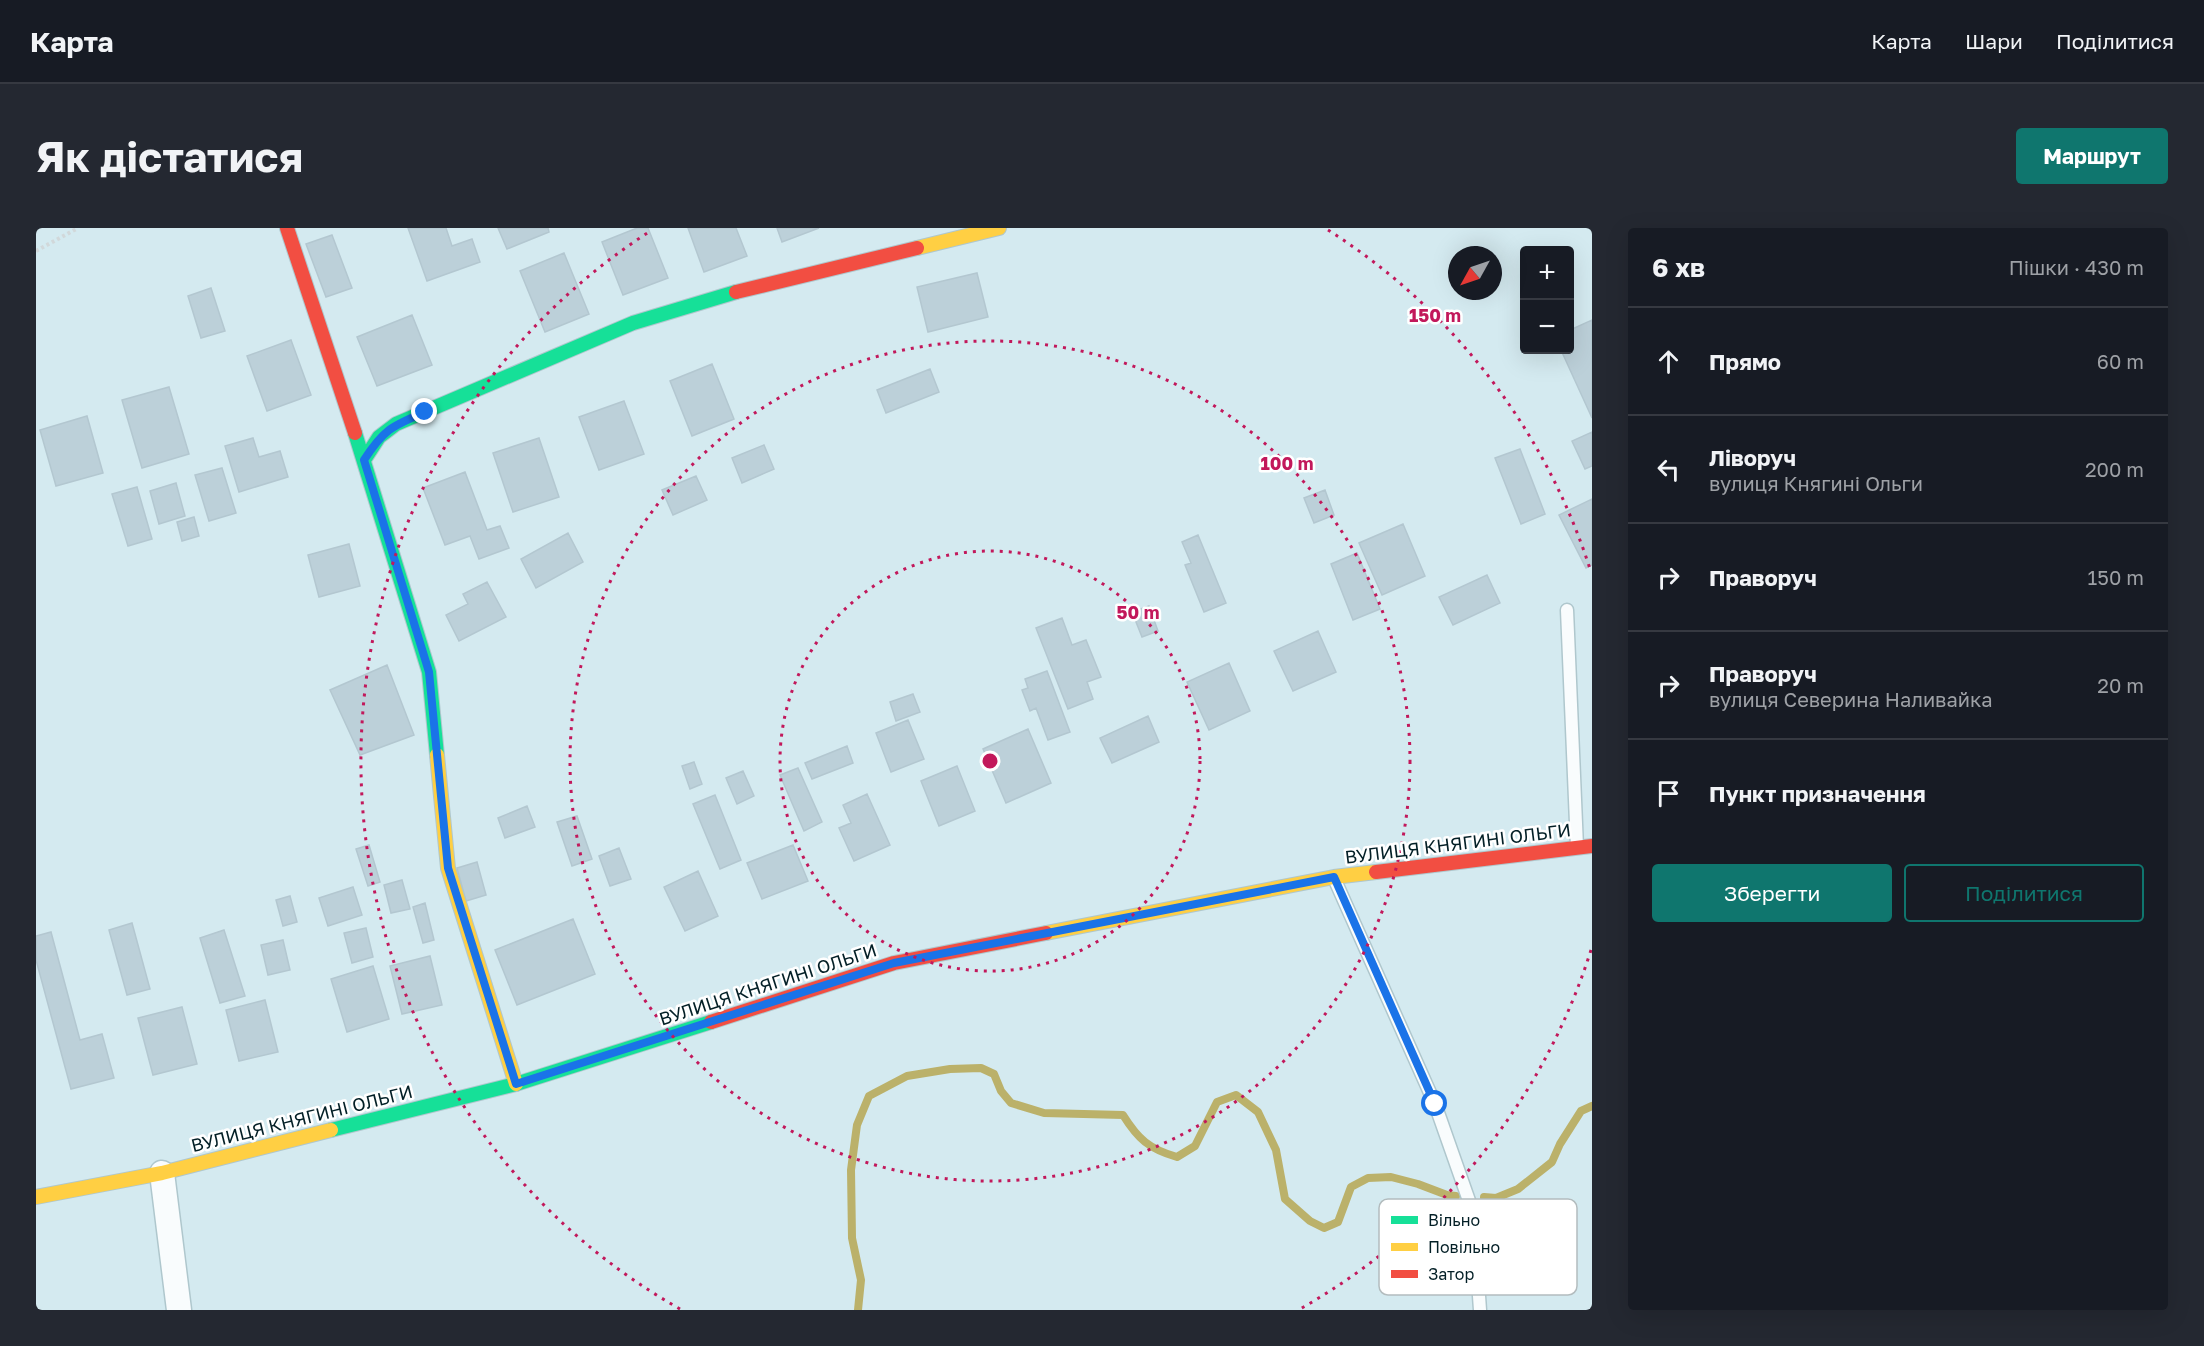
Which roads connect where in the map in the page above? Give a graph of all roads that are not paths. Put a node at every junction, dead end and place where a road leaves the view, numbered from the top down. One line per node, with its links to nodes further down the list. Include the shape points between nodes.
1 (287, 228): 3 (street)
2 (999, 228): 3 (street, via 765,284 633,323 396,424 379,437)
3 (364, 460): 8 (street, via 429,672 448,868)
4 (1567, 610): 6 (lane)
5 (1592, 846): 6 (street, ВУЛИЦЯ КНЯГИНІ ОЛЬГИ)
6 (1577, 848): 7 (street, ВУЛИЦЯ КНЯГИНІ ОЛЬГИ)
7 (1334, 877): 8 (street, ВУЛИЦЯ КНЯГИНІ ОЛЬГИ, via 894,963); 11 (lane, via 1435,1104)
8 (516, 1084): 9 (street, ВУЛИЦЯ КНЯГИНІ ОЛЬГИ)
9 (162, 1173): 10 (street, ВУЛИЦЯ КНЯГИНІ ОЛЬГИ); 13 (street)
10 (36, 1197)
11 (1468, 1199)
12 (1479, 1295): 14 (lane)
13 (179, 1310)
14 (1480, 1310)

